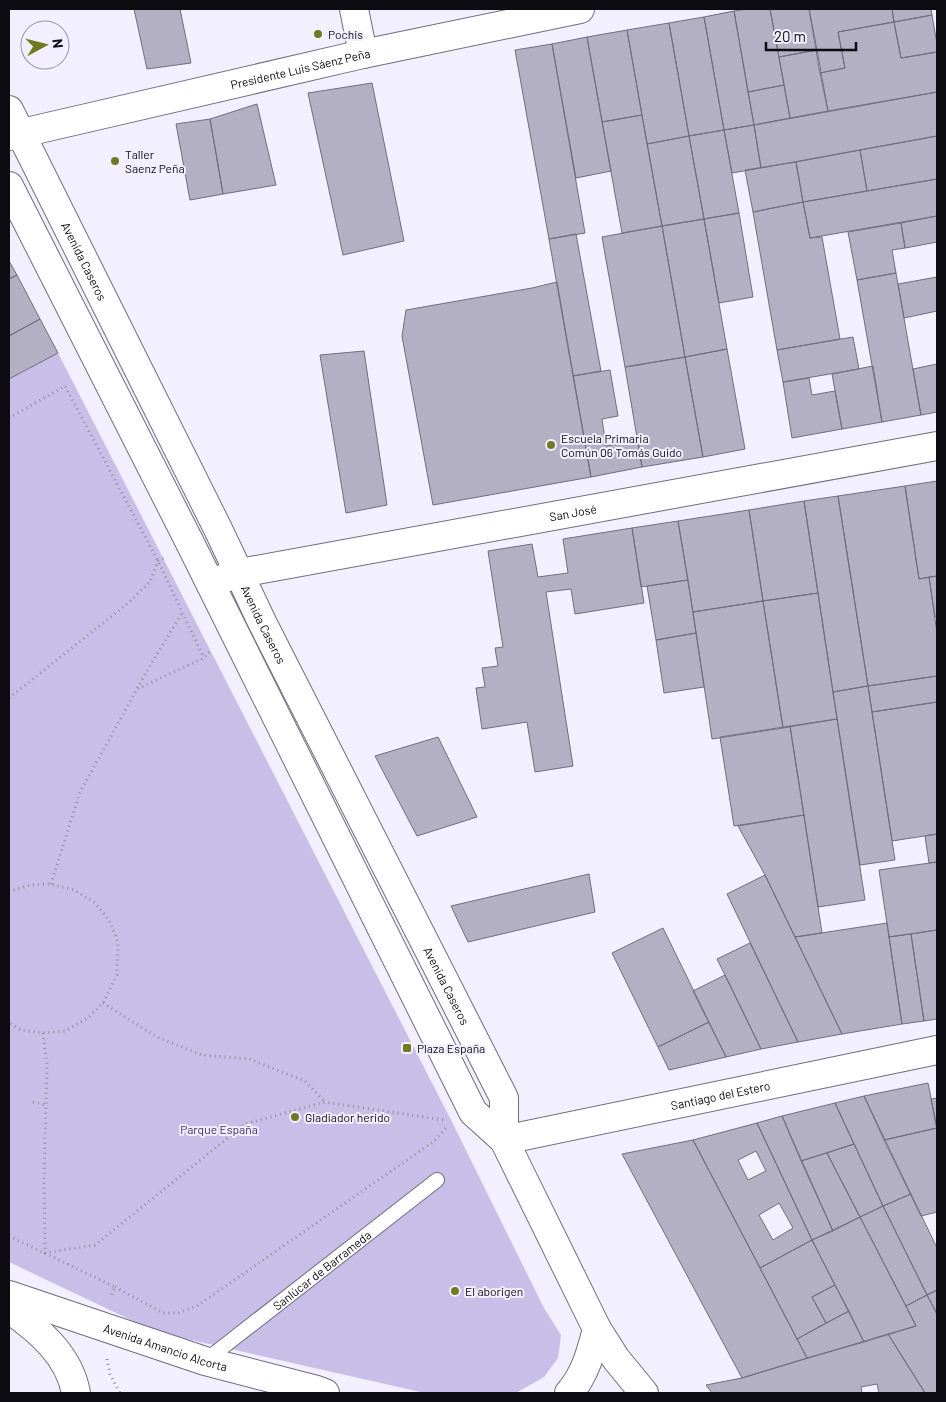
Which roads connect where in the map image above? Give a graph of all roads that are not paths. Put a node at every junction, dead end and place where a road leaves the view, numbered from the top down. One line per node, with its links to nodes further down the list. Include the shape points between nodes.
1 (354, 9): 3 (main road)
2 (580, 9): 3 (main road, Presidente Luis Sáenz Peña)
3 (363, 54): 4 (main road, Presidente Luis Sáenz Peña)
4 (13, 126): 7 (main road, Avenida Caseros)
5 (9, 186): 8 (main road, Avenida Caseros)
6 (937, 446): 7 (main road, San José)
7 (240, 573): 8 (main road, San José); 10 (main road, Avenida Caseros, via 504,1098)
8 (210, 583): 10 (main road, Avenida Caseros, via 473,1112)
9 (937, 1050): 10 (main road, Santiago del Estero)
10 (504, 1140): 14 (main road, Avenida Caseros)
11 (437, 1180): 15 (lane, Sanlúcar de Barrameda)
12 (9, 1295): 15 (main road, Avenida Amancio Alcorta)
13 (9, 1309): 16 (main road, via 40,1332 61,1356 74,1381)
14 (597, 1329): 18 (main road, via 588,1363); 19 (main road, Avenida Caseros)
15 (205, 1361): 17 (main road, Avenida Amancio Alcorta)
16 (76, 1393)
17 (325, 1393)
18 (569, 1393)
19 (644, 1393)

